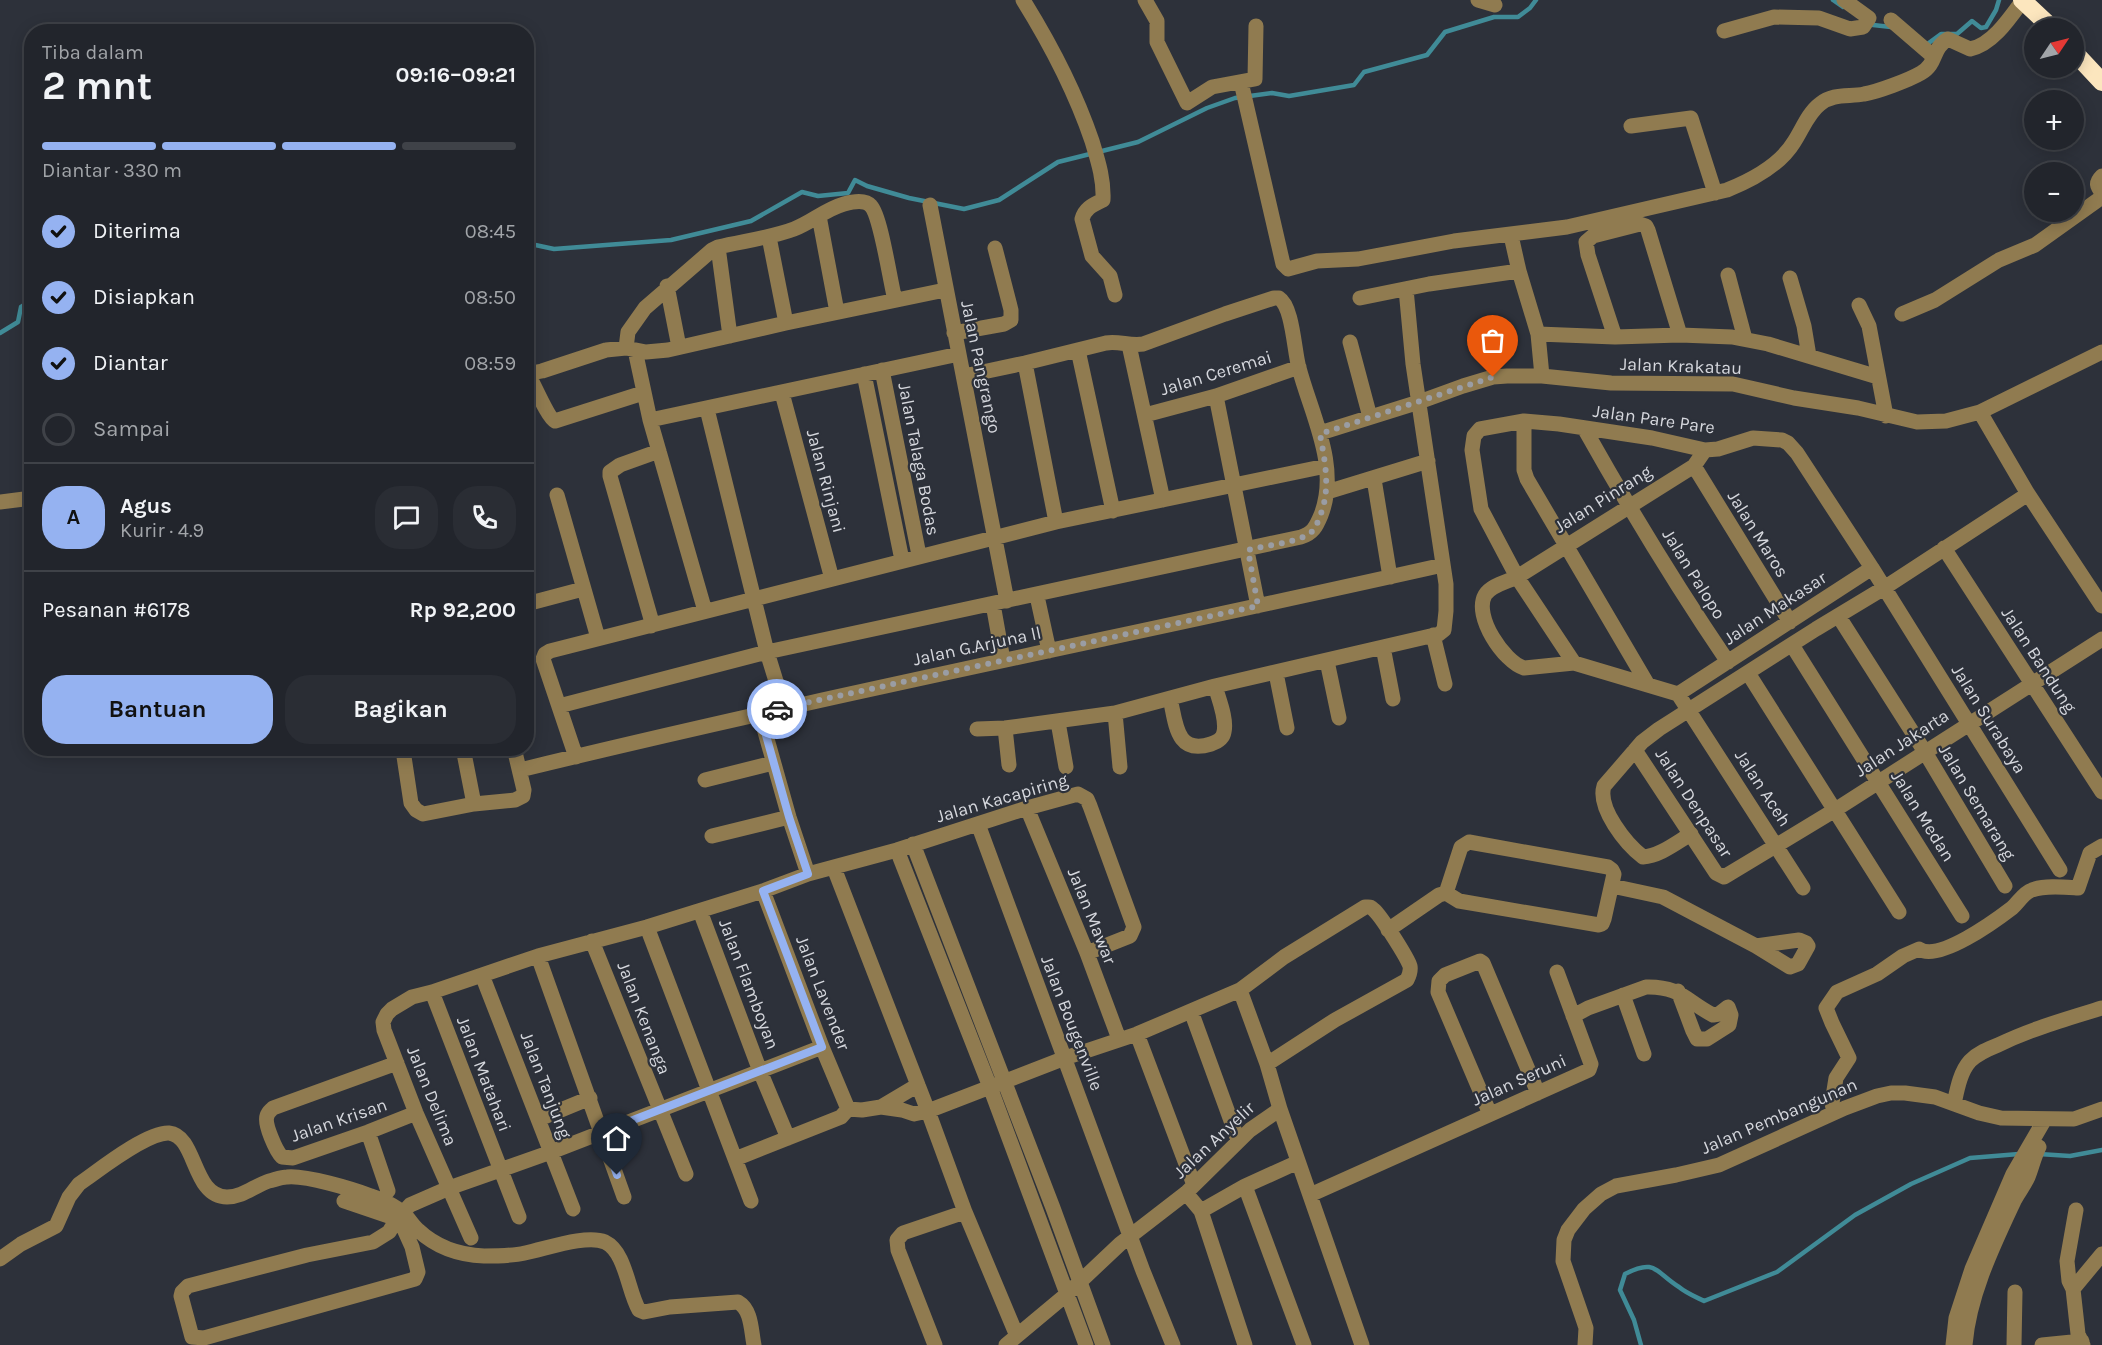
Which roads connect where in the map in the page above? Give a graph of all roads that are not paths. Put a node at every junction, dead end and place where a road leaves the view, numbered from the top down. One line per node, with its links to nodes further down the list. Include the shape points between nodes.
1 (1023, 0): 31 (street, via 1061,65 1082,111 1100,167 1103,200 1089,207 1082,219 1092,256 1110,276)
2 (1145, 0): 13 (street, via 1157,21 1157,42 1185,102 1212,87)
3 (1478, 0): 6 (street)
4 (1844, 0): 10 (street, via 1869,18 1863,27 1850,30 1819,18 1774,17)
5 (2022, 0): 7 (highway); 11 (street, via 1980,46 1970,49 1948,39)
6 (1495, 5)
7 (2041, 18)
8 (1891, 20): 11 (street)
9 (1256, 26): 13 (street, via 1256,78)
10 (1724, 32)
11 (1934, 57): 17 (street, via 1933,64 1920,74 1866,94 1835,96 1821,103 1785,156 1743,183)
12 (2084, 63): 14 (highway)
13 (1241, 82): 17 (street, via 1286,269 1317,261 1358,259 1567,227)
14 (2102, 82)
15 (1632, 126): 17 (street, via 1691,118)
16 (2102, 176): 18 (street, via 2097,182)
17 (1715, 193)
18 (2102, 195): 36 (street, via 2035,245)
19 (930, 205): 29 (street, Jalan Pangrango)
20 (819, 216): 21 (street); 33 (street, via 852,202 871,206); 35 (street)
21 (768, 237): 23 (street); 37 (street)
22 (1512, 240): 25 (street)
23 (718, 247): 28 (street); 40 (street)
24 (995, 248): 38 (street, via 1011,320)
25 (1519, 271): 30 (street); 39 (street)
26 (1728, 275): 43 (street)
27 (1790, 278): 51 (street)
28 (667, 286): 46 (street); 47 (street, via 628,332)
29 (945, 290): 33 (street); 38 (street, Jalan Pangrango)
30 (1406, 290): 32 (street); 64 (street)
31 (1115, 295)
32 (1360, 298)
33 (895, 300): 35 (street)
34 (1859, 305): 59 (street, via 1869,326)
35 (837, 312): 37 (street)
36 (1902, 314)
37 (786, 322): 40 (street)
38 (954, 333): 50 (street, Jalan Pangrango)
39 (1538, 334): 42 (street); 58 (street)
40 (730, 336): 46 (street)
41 (1680, 336): 42 (street); 42 (street, via 1648,230 1640,224 1593,236 1586,243); 43 (street)
42 (1615, 337)
43 (1745, 339): 51 (street)
44 (1350, 342): 69 (street)
45 (1129, 345): 48 (street, via 1106,343); 53 (street, via 1148,343 1279,298 1287,307); 67 (street)
46 (679, 347): 47 (street, via 652,352)
47 (630, 349): 55 (street, via 606,350); 61 (street)
48 (1078, 350): 52 (street); 90 (street)
49 (2102, 352): 66 (street, Jalan Krakatau)
50 (959, 354): 54 (street); 57 (street, Jalan Pangrango)
51 (1809, 356): 59 (street)
52 (1025, 363): 57 (street); 91 (street)
53 (1299, 367): 63 (street, Jalan Ceremai); 73 (street)
54 (882, 370): 56 (street); 76 (street, Jalan Talaga Bodas)
55 (534, 373)
56 (864, 374): 62 (street); 77 (street)
57 (964, 376): 92 (street, Jalan Pangrango)
58 (1542, 376): 64 (street, Jalan Krakatau, via 1493,377); 68 (street, Jalan Krakatau, via 1611,383 1733,384)
59 (1878, 377): 68 (street)
60 (534, 388): 61 (street, via 548,416 555,421)
61 (643, 393): 70 (street)
62 (783, 393): 65 (street); 102 (street, Jalan Rinjani)
63 (1216, 396): 67 (street, Jalan Ceremai); 82 (street)
64 (1419, 402): 69 (street, Jalan Krakatau); 78 (street)
65 (707, 409): 70 (street); 106 (street)
66 (1980, 412): 68 (street, Jalan Krakatau, via 1934,423); 84 (street)
67 (1145, 415): 87 (street)
68 (1886, 416)
69 (1370, 417): 73 (street, Jalan Krakatau)
70 (650, 420): 75 (street)
71 (1524, 421): 72 (street, Jalan Pare Pare); 93 (street, via 1524,470); 101 (street, Jalan Pare Pare, via 1477,432 1472,450 1481,509)
72 (1584, 428): 74 (street, Jalan Pare Pare); 89 (street, Jalan Palopo)
73 (1320, 434): 79 (street)
74 (1706, 450): 80 (street, Jalan Pinrang); 99 (street, Jalan Pare Pare, via 1753,438 1788,443)
75 (660, 451): 111 (street); 114 (street, via 610,472)
76 (900, 456): 77 (street); 96 (street, Jalan Talaga Bodas)
77 (883, 460): 97 (street)
78 (1428, 461): 81 (street); 98 (street)
79 (1326, 466): 82 (street); 83 (street)
80 (1694, 466): 89 (street, Jalan Pinrang); 113 (street, Jalan Maros)
81 (1374, 479): 83 (street); 100 (street)
82 (1234, 484): 87 (street); 95 (street)
83 (1327, 492): 95 (street, via 1318,524 1309,534)
84 (2028, 494): 94 (street); 110 (street)
85 (557, 495): 104 (street)
86 (24, 499): 88 (street)
87 (1163, 500): 90 (street)
88 (0, 502)
89 (1628, 507): 93 (street, Jalan Pinrang); 125 (street, Jalan Palopo)
90 (1113, 511): 91 (street)
91 (1056, 522): 92 (street)
92 (995, 537): 96 (street); 108 (street, Jalan Pangrango)
93 (1565, 546): 101 (street, Jalan Pinrang); 129 (street)
94 (1944, 548): 103 (street); 130 (street, Jalan Bandung)
95 (1248, 550): 105 (street); 109 (street)
96 (919, 555): 97 (street)
97 (902, 560): 102 (street)
98 (1443, 565): 100 (street, Jalan G.Arjuna ll); 115 (street, via 1446,626)
99 (1872, 567): 103 (street); 113 (street, Jalan Makasar)
100 (1390, 577): 109 (street, Jalan G.Arjuna ll)
101 (1517, 577): 124 (street); 124 (street, Jalan Pinrang, via 1492,588 1481,605 1486,624 1500,647 1524,668)
102 (832, 579): 106 (street)
103 (1884, 588): 112 (street); 142 (street, Jalan Surabaya)
104 (583, 589): 107 (street); 116 (street)
105 (1036, 596): 108 (street); 120 (street)
106 (754, 598): 111 (street); 121 (street)
107 (534, 602)
108 (1000, 602): 121 (street); 122 (street, Jalan Pangrango)
109 (1258, 606): 120 (street, Jalan G.Arjuna ll)
110 (2102, 606)
111 (705, 610): 114 (street)
112 (1839, 617): 118 (street); 147 (street, Jalan Semarang)
113 (1790, 622): 125 (street, Jalan Makasar)
114 (651, 626): 116 (street)
115 (1433, 635): 119 (street); 128 (street)
116 (598, 638): 135 (street, via 544,654)
117 (2102, 639): 130 (street, Jalan Jakarta)
118 (1792, 645): 127 (street); 158 (street, Jalan Medan)
119 (1383, 647): 123 (street); 134 (street)
120 (1049, 651): 122 (street, Jalan G.Arjuna ll)
121 (767, 652): 135 (street); 136 (street)
122 (1003, 660): 136 (street, Jalan G.Arjuna ll)
123 (1327, 661): 126 (street); 140 (street)
124 (1574, 663): 129 (street)
125 (1728, 663): 132 (street, Jalan Makasar)
126 (1276, 673): 131 (street); 144 (street)
127 (1748, 673): 137 (street); 162 (street)
128 (1445, 684)
129 (1648, 685): 132 (street)
130 (2032, 685): 142 (street, Jalan Jakarta); 159 (street, Jalan Bandung)
131 (1215, 687): 133 (street); 133 (street, via 1225,725 1219,740 1209,745 1193,747 1182,741)
132 (1678, 694): 137 (street)
133 (1170, 698): 138 (street)
134 (1393, 699)
135 (559, 706): 151 (street)
136 (784, 707): 139 (street, Jalan G.Arjuna ll)
137 (1690, 710): 146 (street); 168 (street, Jalan Aceh)
138 (1115, 713): 141 (street); 155 (street)
139 (760, 714): 151 (street, Jalan G.Arjuna ll); 152 (street)
140 (1339, 718)
141 (1058, 722): 143 (street); 154 (street)
142 (1969, 724): 147 (street, Jalan Jakarta); 172 (street, Jalan Surabaya)
143 (1005, 728): 145 (street); 153 (street)
144 (1287, 728)
145 (977, 729)
146 (1635, 750): 165 (street, Jalan Denpasar); 165 (street, via 1604,786 1601,794 1609,816 1645,858)
147 (1925, 752): 158 (street, Jalan Jakarta); 176 (street, Jalan Semarang)
148 (404, 756): 160 (street, via 411,803 416,810 426,814)
149 (465, 756): 160 (street)
150 (516, 756): 156 (street)
151 (576, 757): 156 (street, Jalan G.Arjuna ll)
152 (773, 763): 157 (street); 163 (street)
153 (1009, 765)
154 (1066, 767)
155 (1120, 767)
156 (520, 770): 160 (street, via 523,796)
157 (705, 780)
158 (1878, 781): 162 (street, Jalan Jakarta); 182 (street, Jalan Medan)
159 (2102, 792)
160 (474, 804)
161 (1027, 808): 164 (street, Jalan Kacapiring); 188 (street, Jalan Mawar); 188 (street, Jalan Kacapiring, via 1078,794 1090,806 1134,927 1130,936)
162 (1835, 810): 168 (street, Jalan Jakarta); 181 (street)
163 (789, 817): 166 (street); 173 (street)
164 (978, 824): 167 (street, Jalan Kacapiring); 203 (street, Jalan Bougenville)
165 (1691, 834): 174 (street, Jalan Denpasar)
166 (712, 836)
167 (913, 844): 170 (street, Jalan Kacapiring); 185 (street)
168 (1777, 846): 174 (street, Jalan Jakarta); 177 (street, Jalan Aceh)
169 (2102, 846): 219 (street, via 2090,853 2078,888 2035,888 1960,943 1928,952 1919,949 1837,992 1826,1008 1849,1058 1836,1078)
170 (897, 850): 171 (street, Jalan Kacapiring); 185 (street)
171 (834, 868): 173 (street, Jalan Kacapiring); 208 (street)
172 (2060, 870)
173 (808, 874): 178 (street, Jalan Kacapiring)
174 (1721, 876)
175 (1612, 886): 179 (street, via 1604,920 1599,925 1459,901); 179 (street, via 1614,874 1608,867 1469,842 1461,847); 187 (street, via 1663,897)
176 (2006, 886)
177 (1803, 888)
178 (763, 891): 180 (street, Jalan Kacapiring); 201 (street, Jalan Lavender)
179 (1446, 893): 184 (street)
180 (700, 911): 183 (street, Jalan Kacapiring); 206 (street, Jalan Flamboyan)
181 (1899, 912)
182 (1962, 916)
183 (647, 927): 186 (street, Jalan Kacapiring); 209 (street)
184 (1388, 930): 192 (street, via 1374,910 1365,907 1284,957); 205 (street, via 1410,966 1407,980)
185 (939, 935): 207 (street)
186 (592, 940): 189 (street, Jalan Kacapiring); 214 (street, Jalan Kenanga)
187 (1756, 946)
188 (1087, 953): 200 (street, Jalan Mawar)
189 (538, 956): 191 (street, Jalan Kacapiring); 211 (street)
190 (1557, 972): 198 (street)
191 (482, 975): 194 (street, Jalan Kacapiring); 221 (street, Jalan Tanjung)
192 (1240, 990): 197 (street); 205 (street, Jalan Anyelir)
193 (1678, 991): 195 (street, via 1655,986)
194 (432, 992): 204 (street, Jalan Delima, via 406,1000 392,1009 383,1022); 233 (street, Jalan Matahari)
195 (1623, 995): 198 (street); 202 (street)
196 (2102, 1008): 212 (street, via 2027,1031 1978,1054 1962,1074)
197 (1191, 1011): 199 (street); 227 (street)
198 (1573, 1016): 210 (street, Jalan Seruni, via 1591,1068)
199 (1137, 1034): 200 (street); 240 (street)
200 (1119, 1039): 203 (street)
201 (822, 1047): 206 (street); 215 (street, Jalan Lavender)
202 (1644, 1054)
203 (1065, 1058): 207 (street); 250 (street, Jalan Bougenville)
204 (397, 1063): 218 (street, Jalan Delima); 224 (street, Jalan Krisan, via 273,1108 267,1116 275,1148 286,1158)
205 (1267, 1064): 222 (street, Jalan Anyelir)
206 (760, 1071): 209 (street); 226 (street, Jalan Flamboyan)
207 (997, 1084): 217 (street); 229 (street)
208 (918, 1085): 213 (street); 217 (street)
209 (708, 1090): 214 (street); 230 (street)
210 (1538, 1093): 220 (street, Jalan Seruni); 220 (street, via 1484,963 1480,961 1450,973 1439,981 1438,992)
211 (590, 1098): 221 (street); 225 (street)
212 (1954, 1104): 219 (street, Jalan Pembangunan, via 1923,1094 1891,1093); 223 (street, Jalan Pembangunan, via 1990,1116)
213 (881, 1107): 215 (street); 217 (street, via 914,1114)
214 (658, 1109): 225 (street); 234 (street, Jalan Kenanga)
215 (848, 1109): 226 (street, via 841,1117)
216 (2102, 1109): 223 (street, Jalan Pembangunan, via 2074,1119)
217 (928, 1111): 246 (street)
218 (416, 1113): 224 (street, Jalan Krisan); 236 (street, Jalan Delima)
219 (1834, 1113): 268 (street, Jalan Pembangunan, via 1719,1165 1616,1186 1584,1209 1568,1230 1563,1261 1586,1328)
220 (1490, 1114): 238 (street, Jalan Seruni)
221 (539, 1119): 228 (street, Jalan Tanjung)
222 (1284, 1119): 227 (street, Jalan Anyelir, via 1265,1117); 232 (street)
223 (2049, 1119): 231 (street)
224 (368, 1132): 237 (street)
225 (602, 1132): 228 (street); 239 (street)
226 (788, 1138): 230 (street)
227 (1238, 1140): 240 (street, Jalan Anyelir)
228 (551, 1152): 233 (street); 244 (street, Jalan Tanjung)
229 (1024, 1154): 243 (street); 248 (street)
230 (735, 1160): 242 (street)
231 (2027, 1160): 269 (street, via 2013,1174 1965,1285); 270 (street, via 2028,1176 1979,1282)
232 (1298, 1162): 235 (street); 238 (street)
233 (501, 1170): 236 (street); 249 (street, Jalan Matahari)
234 (686, 1174)
235 (1245, 1186): 240 (street); 266 (street)
236 (449, 1188): 247 (street, via 410,1205); 251 (street, Jalan Delima)
237 (388, 1191)
238 (1310, 1195): 267 (street)
239 (624, 1197)
240 (1193, 1199): 250 (street, Jalan Anyelir); 265 (street)
241 (344, 1201): 247 (street)
242 (751, 1201)
243 (1053, 1208): 248 (street); 254 (street)
244 (573, 1209)
245 (2076, 1210): 255 (street, via 2067,1261)
246 (965, 1212): 258 (street); 261 (street, via 903,1233 897,1240)
247 (400, 1215): 247 (street, via 418,1272 413,1281 204,1338 192,1337 181,1296 188,1286 373,1242 389,1232); 253 (street, via 371,1196 294,1177 268,1182 238,1195 221,1196 207,1187 179,1137 166,1133 149,1137 79,1184 56,1226); 260 (street, via 433,1242 479,1255 523,1253 584,1240 603,1241 618,1254 639,1310 738,1302 748,1314)
248 (1038, 1215): 257 (street)
249 (519, 1217)
250 (1131, 1235): 254 (street, Jalan Anyelir); 264 (street, Jalan Bougenville)
251 (471, 1238)
252 (2102, 1254): 255 (street)
253 (0, 1259)
254 (1080, 1283): 257 (street, Jalan Anyelir); 263 (street)
255 (2073, 1289): 259 (street, via 2078,1334)
256 (2015, 1292): 271 (street)
257 (1068, 1294): 258 (street, Jalan Anyelir); 262 (street)
258 (1012, 1341)
259 (2083, 1343): 272 (street)
260 (754, 1345)
261 (934, 1345)
262 (1086, 1345)
263 (1103, 1345)
264 (1173, 1345)
265 (1245, 1345)
266 (1304, 1345)
267 (1362, 1345)
268 (1585, 1345)
269 (1953, 1345)
270 (1965, 1345)
271 (2014, 1345)
272 (2042, 1345)

